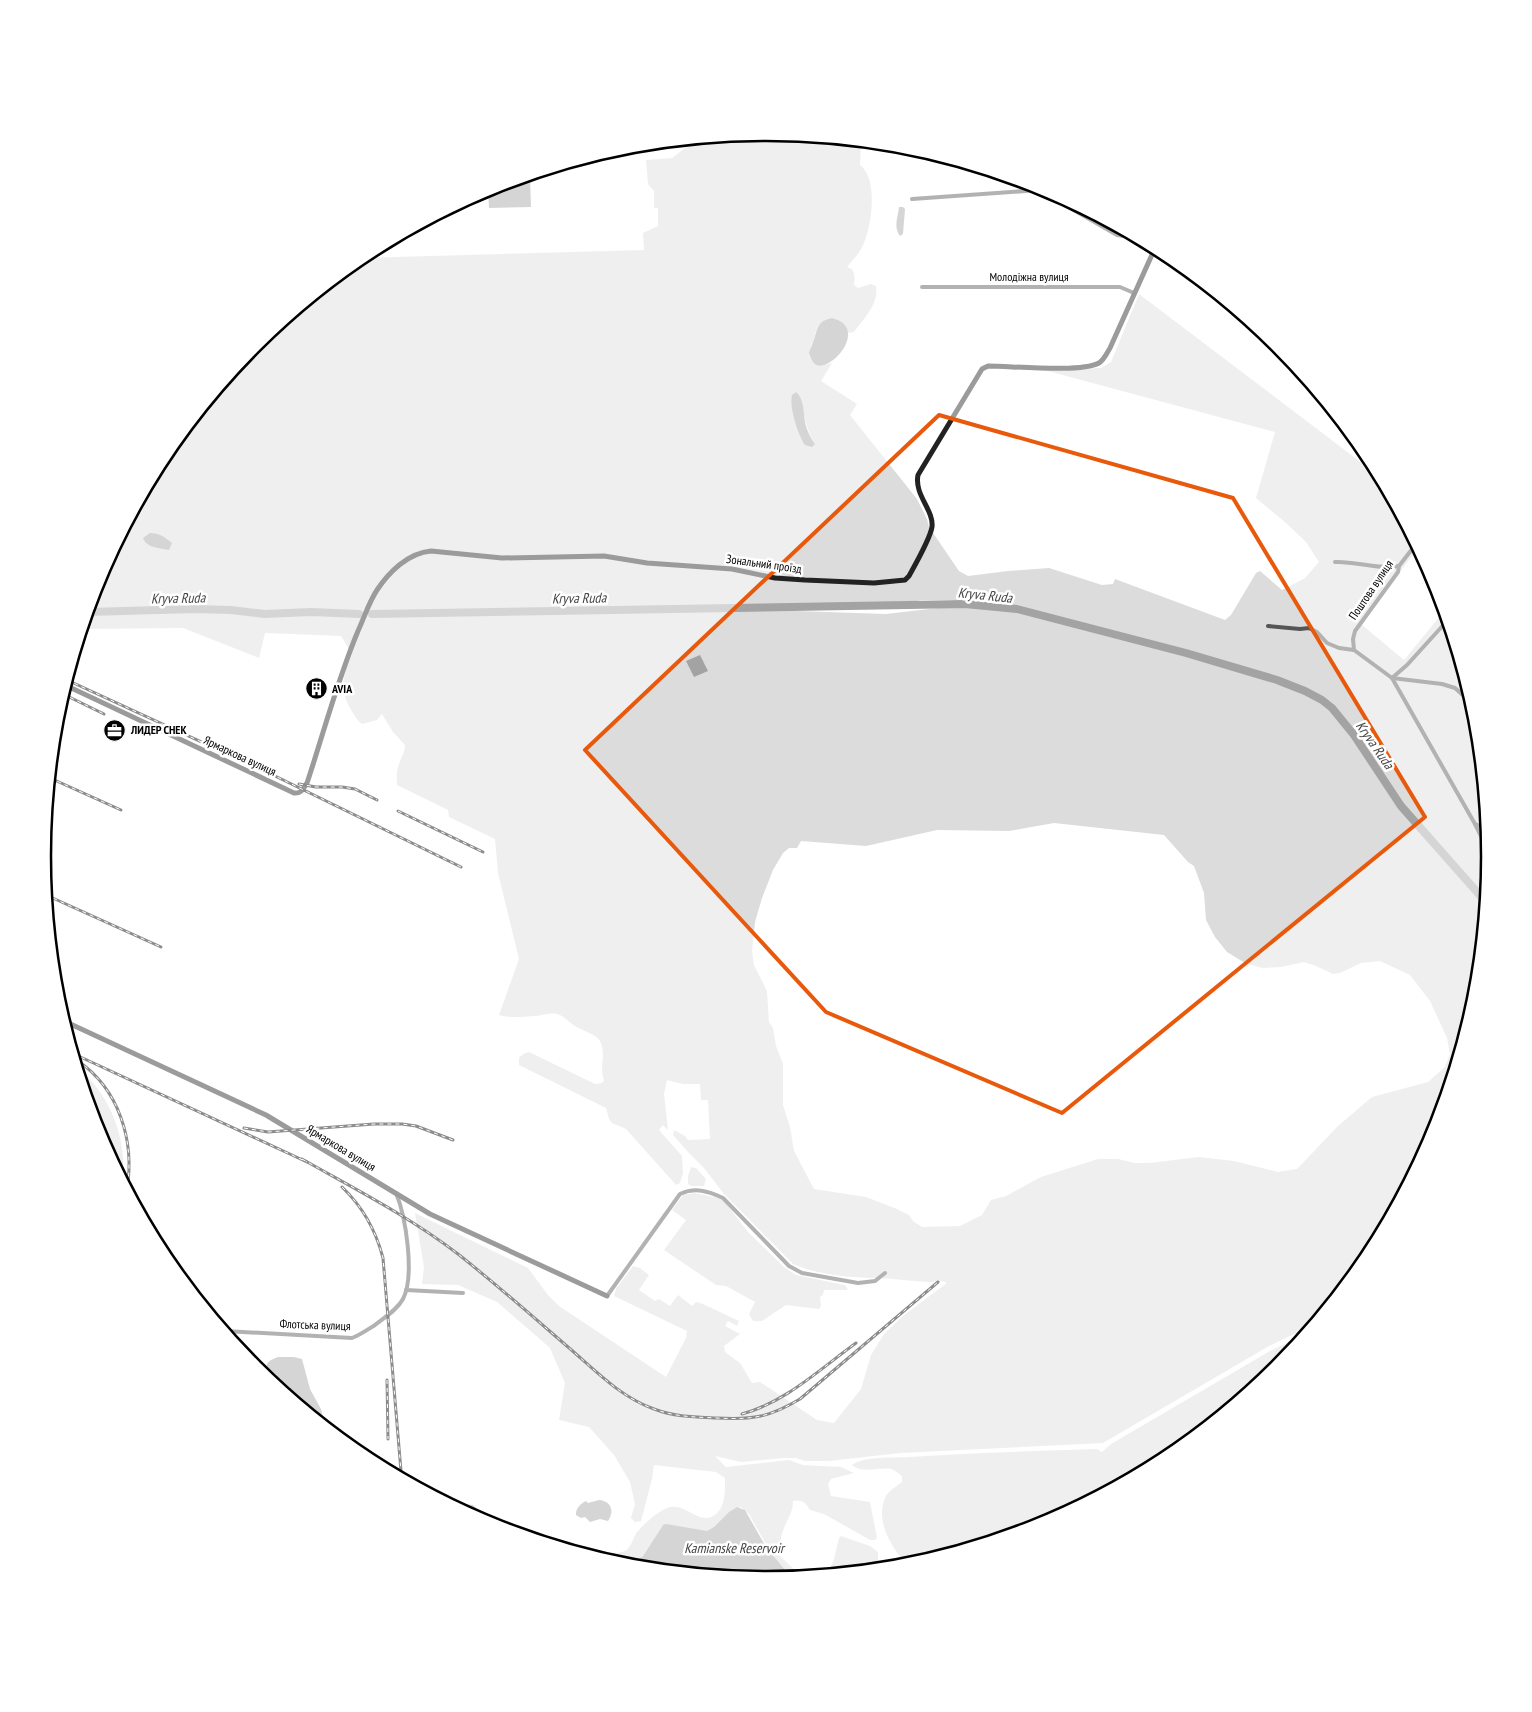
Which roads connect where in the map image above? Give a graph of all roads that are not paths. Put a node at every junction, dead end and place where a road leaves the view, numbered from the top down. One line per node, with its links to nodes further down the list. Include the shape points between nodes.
1 (1027, 191): 2 (street)
2 (912, 199)
3 (1087, 218): 4 (street)
4 (1117, 235): 5 (street)
5 (1121, 236)
6 (1152, 255): 8 (street)
7 (922, 287): 8 (street, Молодіжна вулиця, via 1120,287)
8 (1134, 293): 15 (street, Зональний проїзд, via 1110,348 1100,362 1072,368 985,367 918,475 918,489 932,527 905,580 874,583 805,580 604,556 502,558 426,551 408,559 380,585)
9 (1411, 550): 11 (street, Поштова вулиця)
10 (1335, 562): 11 (street, via 1388,568)
11 (1399, 566): 14 (street, Поштова вулиця, via 1398,572 1355,631)
12 (1268, 626): 14 (street, via 1309,628 1327,643)
13 (1443, 626): 16 (street)
14 (1354, 650): 16 (street)
15 (349, 653): 17 (street, Ярмаркова вулиця, via 306,783 298,793)
16 (1392, 678): 18 (street, via 1442,684); 19 (street)
17 (72, 688)
18 (1461, 694)
19 (1475, 824): 20 (street); 21 (street)
20 (1480, 826)
21 (1480, 834)
22 (72, 1025): 23 (street, Ярмаркова вулиця, via 266,1115)
23 (396, 1193): 25 (street, Флотська вулиця, via 405,1232 409,1276); 27 (street, Ярмаркова вулиця, via 430,1214)
24 (885, 1274): 27 (street, via 875,1281 858,1283 802,1273 789,1266 723,1198 711,1192 689,1190 680,1194)
25 (406, 1290): 26 (street); 28 (street, Флотська вулиця, via 392,1312 352,1338)
26 (463, 1293)
27 (606, 1296)
28 (233, 1331)

